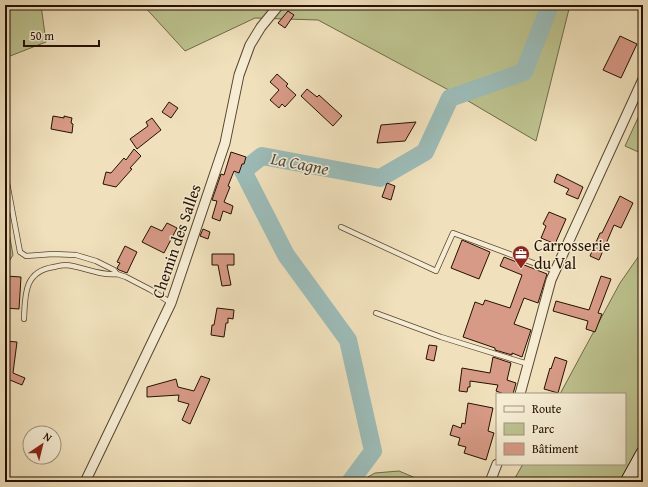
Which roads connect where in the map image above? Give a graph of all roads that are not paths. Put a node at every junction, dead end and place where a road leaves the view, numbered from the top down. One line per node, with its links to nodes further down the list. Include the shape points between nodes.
1 (279, 5): 7 (street, Chemin des Salles, via 250,45 239,75 225,143)
2 (643, 79): 5 (street)
3 (5, 172): 6 (lane, via 20,252 26,256 76,255 96,261)
4 (341, 228): 5 (lane, via 436,271 454,233)
5 (555, 272): 10 (street)
6 (117, 274): 7 (lane, via 152,290); 9 (lane, via 108,275 66,265 46,268 29,281 25,295)
7 (171, 303): 14 (street, Chemin des Salles)
8 (376, 313): 10 (lane, via 441,337)
9 (24, 319)
10 (528, 364): 11 (street)
11 (520, 393)
12 (643, 453): 16 (street)
13 (497, 465): 15 (street)
14 (85, 482)
15 (490, 482)
16 (626, 482)

